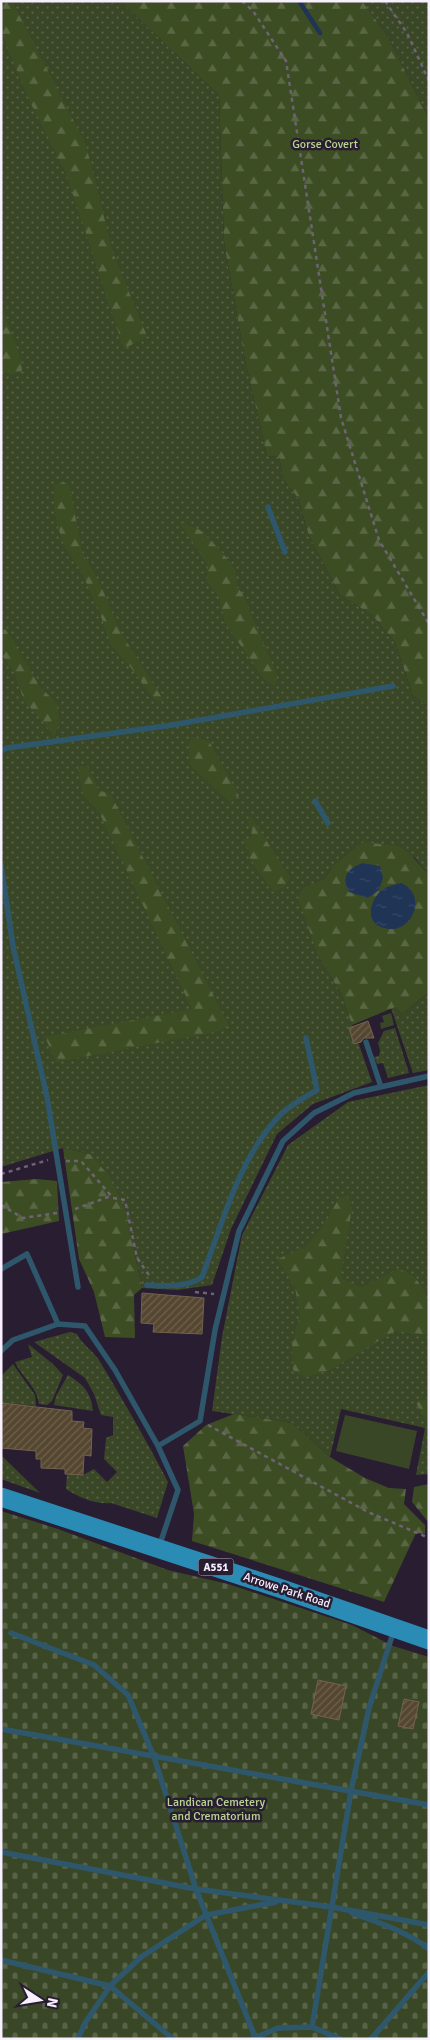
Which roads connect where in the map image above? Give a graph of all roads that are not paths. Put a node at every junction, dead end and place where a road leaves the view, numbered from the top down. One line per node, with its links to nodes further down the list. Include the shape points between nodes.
1 (268, 507): 2 (lane)
2 (285, 552)
3 (393, 686): 4 (lane)
4 (1, 751)
5 (315, 801): 6 (lane)
6 (328, 823)
7 (1, 864): 14 (lane, via 13,946 47,1097)
8 (306, 1038): 13 (lane, via 317,1090 282,1114 258,1145 226,1209 202,1277 181,1285)
9 (366, 1042): 11 (lane)
10 (429, 1076): 11 (lane)
11 (382, 1087): 17 (lane, via 354,1093 314,1113 283,1141 239,1231 215,1330 200,1421)
12 (1, 1269): 15 (lane, via 27,1254)
13 (147, 1285)
14 (78, 1287)
15 (58, 1324): 16 (lane, via 13,1340); 17 (lane, via 85,1326 115,1370)
16 (1, 1351)
17 (158, 1446): 19 (lane, via 178,1490)
18 (1, 1497): 19 (main road, Arrowe Park Road / A551)
19 (159, 1549): 20 (main road, Arrowe Park Road / A551)
20 (395, 1628): 22 (main road, Arrowe Park Road / A551); 25 (lane, via 369,1708)
21 (10, 1633): 24 (lane, via 94,1665 128,1695)
22 (429, 1640)
23 (1, 1729): 24 (lane)
24 (154, 1757): 25 (lane); 28 (lane)
25 (351, 1791): 26 (lane); 29 (lane)
26 (429, 1805)
27 (1, 1852): 28 (lane)
28 (196, 1889): 29 (lane); 30 (lane)
29 (332, 1906): 30 (lane, via 273,1902); 31 (lane); 32 (lane, via 379,1923); 36 (lane)
30 (206, 1914): 35 (lane, via 141,1957); 37 (lane)
31 (429, 1925)
32 (429, 1949)
33 (1, 1960): 35 (lane)
34 (429, 1972): 41 (lane)
35 (110, 1986): 38 (lane); 39 (lane)
36 (312, 2026): 37 (lane, via 278,2028); 40 (lane)
37 (253, 2038)
38 (78, 2039)
39 (173, 2039)
40 (340, 2039)
41 (371, 2039)

